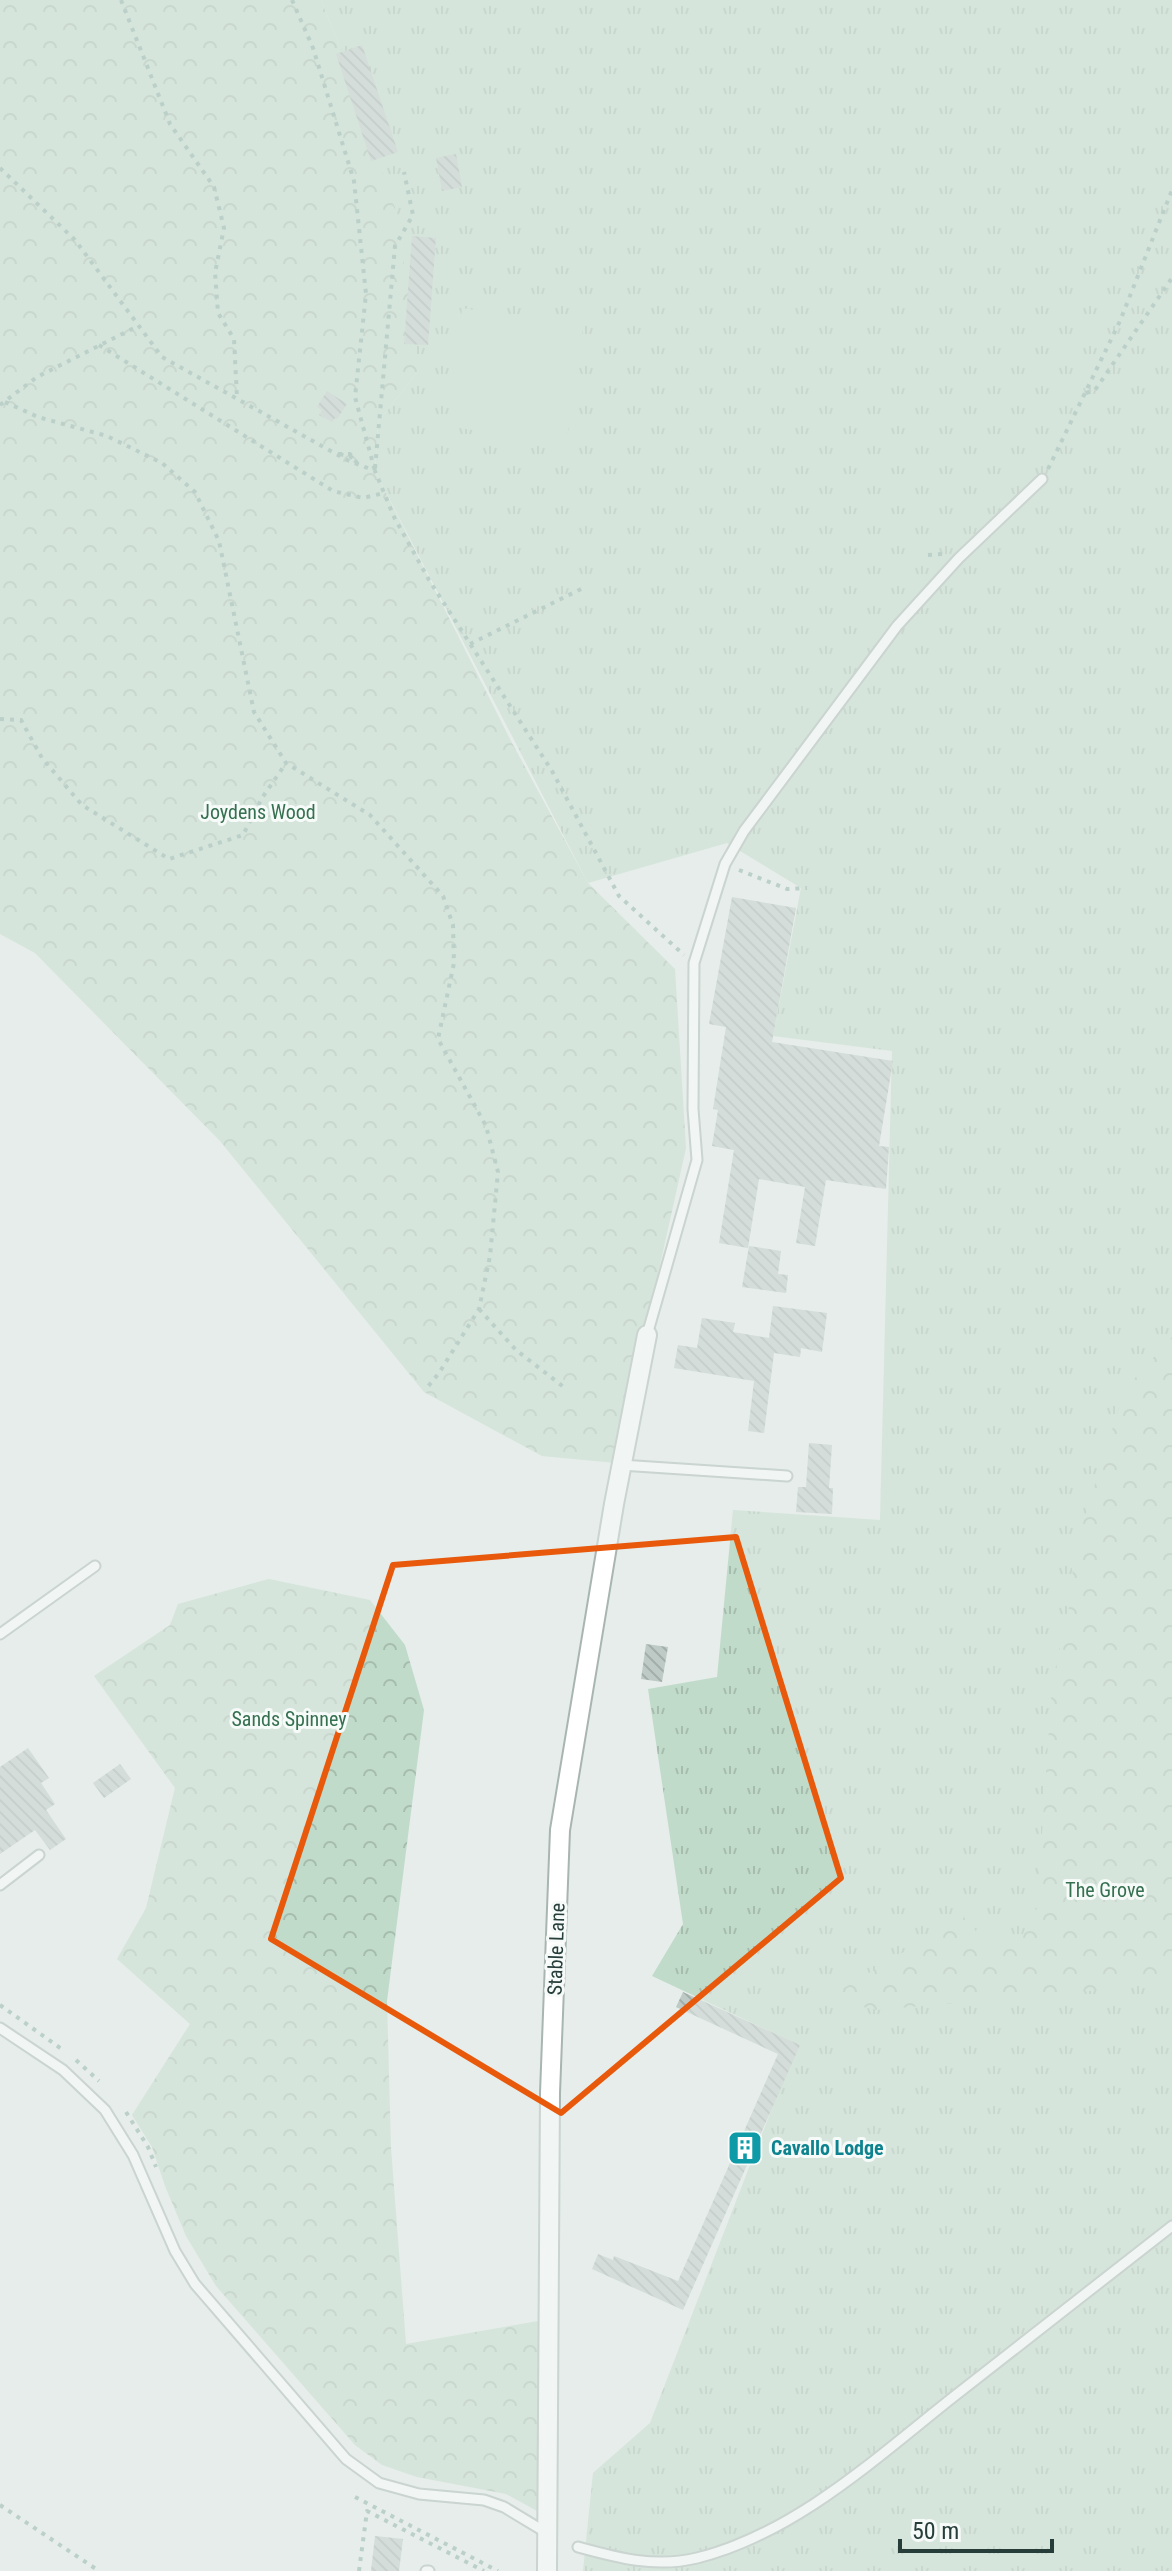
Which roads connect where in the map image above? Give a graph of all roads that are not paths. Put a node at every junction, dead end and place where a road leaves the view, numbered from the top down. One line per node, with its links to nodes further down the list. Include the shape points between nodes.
1 (1042, 479): 2 (lane, via 897,626 725,864 694,963 697,1160)
2 (647, 1335): 3 (street, Stable Lane)
3 (621, 1465): 4 (lane); 11 (street, Stable Lane, via 560,1830 550,2093)
4 (787, 1476)
5 (95, 1566): 6 (lane)
6 (0, 1634)
7 (39, 1855): 8 (lane)
8 (0, 1885)
9 (0, 2028): 11 (lane, via 63,2070 105,2110 133,2155 195,2284 346,2459 389,2486 484,2500)
10 (1172, 2226): 12 (lane, via 793,2517 739,2545 695,2559 624,2560)
11 (548, 2533): 13 (street, Stable Lane)
12 (578, 2547)
13 (547, 2571)

